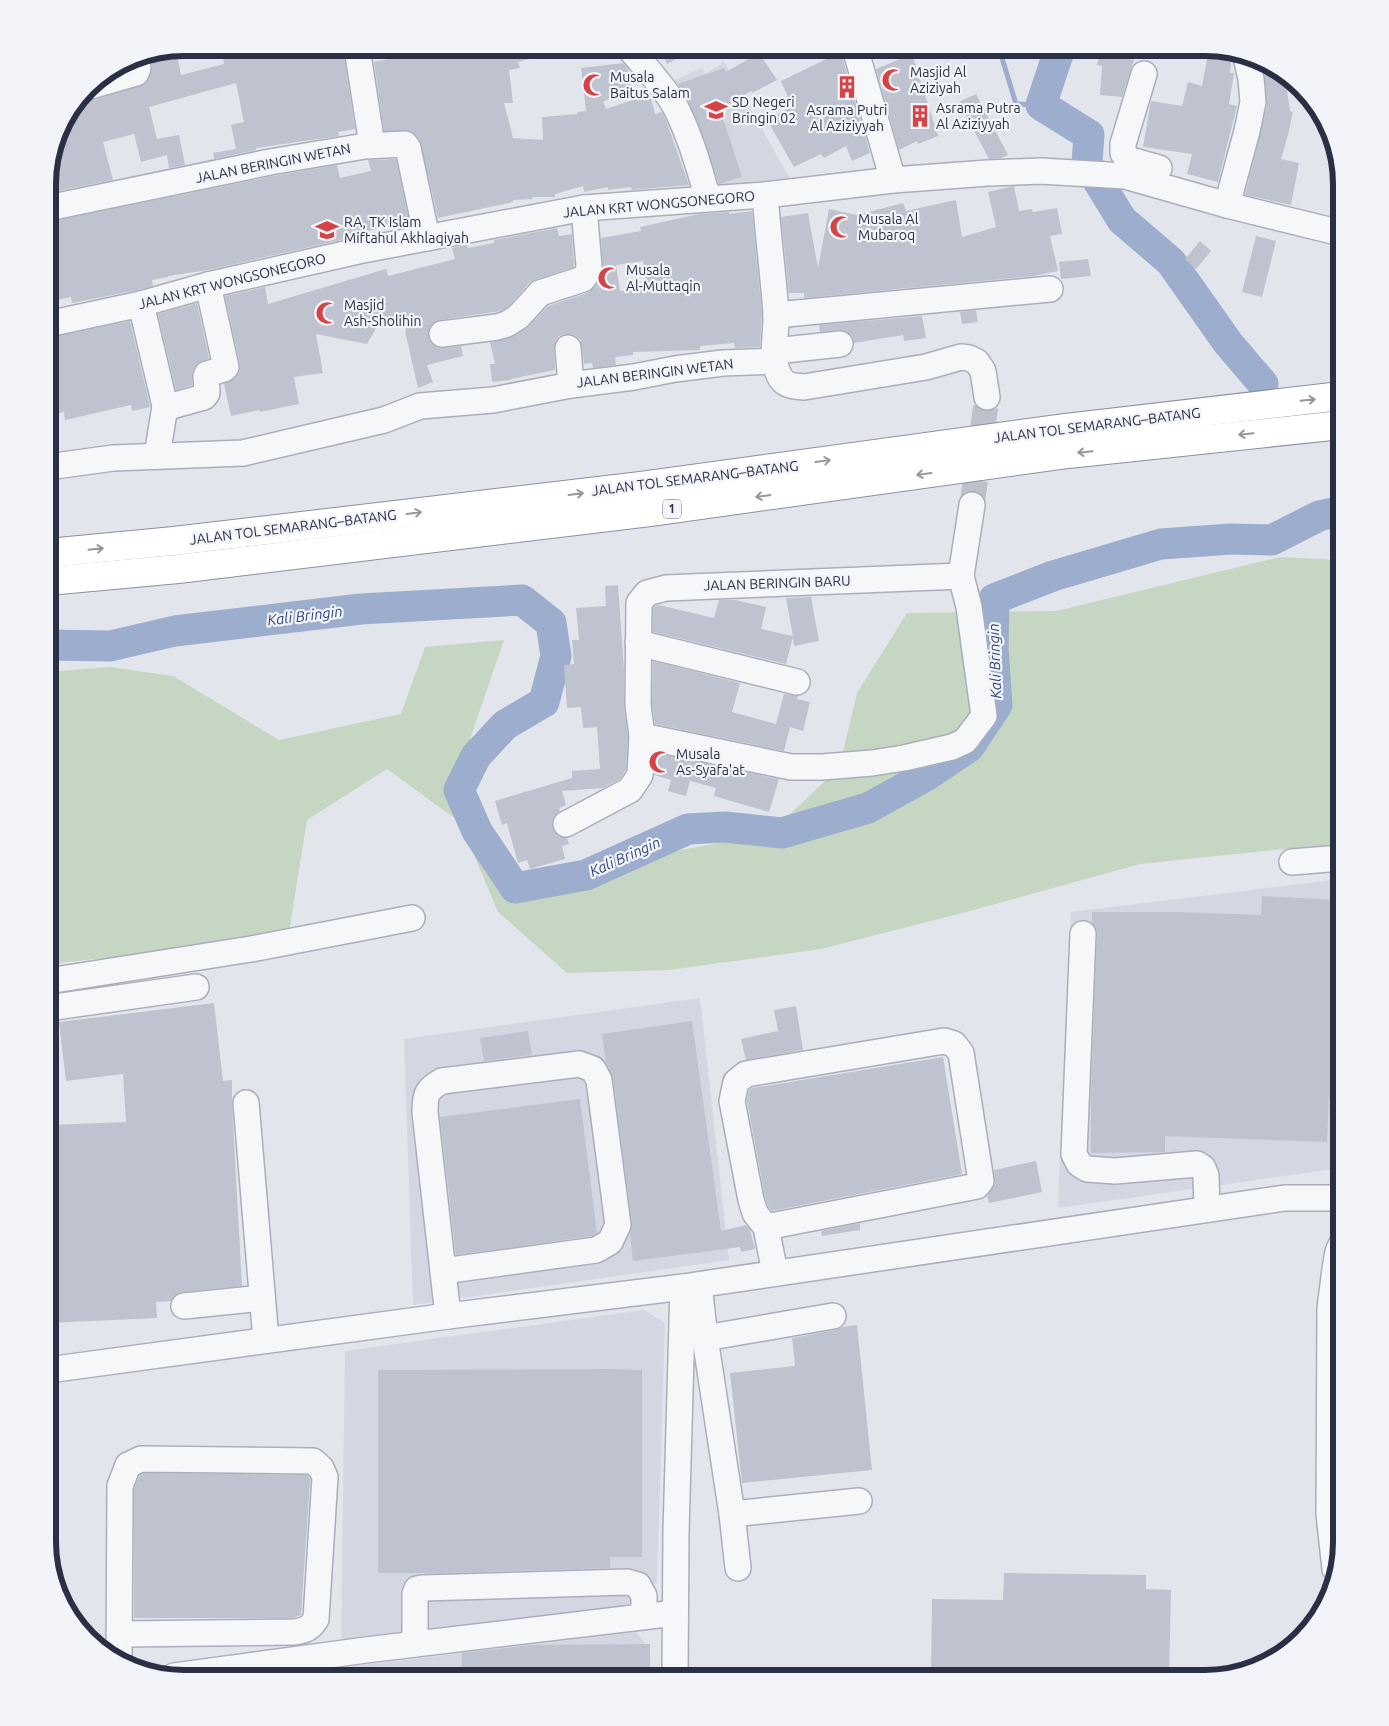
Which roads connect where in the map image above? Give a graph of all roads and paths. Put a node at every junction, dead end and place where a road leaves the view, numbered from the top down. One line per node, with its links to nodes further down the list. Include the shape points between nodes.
1 (359, 56): 8 (street)
2 (637, 56): 11 (street, via 676,108)
3 (857, 57): 9 (street)
4 (1247, 64): 12 (street, via 1253,102)
5 (137, 65): 7 (street, via 136,73)
6 (1144, 74): 12 (street, via 1123,144 1127,159)
7 (109, 81)
8 (372, 145): 13 (street, JALAN BERINGIN WETAN, via 270,162); 16 (street, JALAN BERINGIN WETAN, via 406,146)
9 (893, 180): 10 (street, JALAN KRT WONGSONEGORO); 12 (street, JALAN KRT WONGSONEGORO, via 1041,171 1125,176)
10 (765, 195): 11 (street, JALAN KRT WONGSONEGORO); 20 (street)
11 (708, 198): 14 (street, JALAN KRT WONGSONEGORO)
12 (1229, 198): 15 (street)
13 (57, 206)
14 (584, 208): 16 (street, JALAN KRT WONGSONEGORO); 22 (street, via 589,266 583,279 540,293 518,317 497,328)
15 (1333, 231)
16 (427, 238): 17 (street, JALAN KRT WONGSONEGORO)
17 (208, 285): 19 (street, JALAN KRT WONGSONEGORO); 29 (street, via 226,367 207,375 204,397)
18 (1050, 289): 20 (street)
19 (141, 304): 21 (street, JALAN KRT WONGSONEGORO); 29 (street)
20 (776, 315): 25 (street)
21 (57, 322)
22 (442, 334)
23 (840, 344): 25 (street, JALAN BERINGIN WETAN)
24 (568, 348): 26 (street, JALAN BERINGIN WETAN)
25 (775, 356): 26 (street, JALAN BERINGIN WETAN); 27 (street, via 778,374 785,383 804,387 969,358 977,362 982,371)
26 (572, 385): 31 (street, via 493,400 420,406 384,420 243,454)
27 (987, 397)
28 (1333, 397): 34 (highway, JALAN TOL SEMARANG–BATANG / 1, one-way to 28, via 641,486 1054,430)
29 (165, 406): 31 (street)
30 (1333, 426): 36 (highway, JALAN TOL SEMARANG–BATANG / 1, one-way to 36, via 1058,455 650,512 188,568)
31 (158, 456): 32 (street)
32 (57, 466)
33 (972, 505): 35 (street)
34 (57, 552)
35 (961, 576): 37 (street, JALAN BERINGIN BARU, via 666,588 647,593 639,603); 39 (street, via 969,607 984,716 965,741 952,747 872,763 791,767)
36 (57, 580)
37 (638, 643): 38 (street); 39 (street, JALAN BERINGIN BARU, via 638,705)
38 (797, 682)
39 (642, 736): 40 (street, JALAN BERINGIN BARU, via 640,775 630,790)
40 (566, 824)
41 (1333, 859): 42 (street)
42 (1292, 862)
43 (412, 918): 45 (street, via 250,949)
44 (1083, 934): 50 (street, via 1074,1154 1079,1164 1087,1169 1197,1164 1206,1176)
45 (56, 980)
46 (196, 987): 47 (street)
47 (56, 1006)
48 (246, 1103): 56 (street)
49 (1333, 1198): 50 (street, via 1285,1198)
50 (1207, 1209): 53 (street)
51 (766, 1227): 51 (street, via 754,1213 751,1200 732,1101 736,1082 746,1074 944,1041 954,1044 961,1053 981,1181 977,1186); 53 (street)
52 (443, 1272): 52 (street, via 425,1112 425,1100 431,1087 442,1081 579,1064 593,1068 599,1080 618,1225 610,1242 596,1250); 58 (street)
53 (775, 1273): 55 (street)
54 (1333, 1279): 65 (street, via 1330,1308 1329,1514)
55 (691, 1286): 58 (street); 60 (street); 67 (street, via 676,1532)
56 (262, 1298): 57 (street); 61 (street)
57 (184, 1306)
58 (448, 1316): 61 (street)
59 (833, 1316): 60 (street)
60 (705, 1338): 64 (street)
61 (266, 1340): 62 (street)
62 (56, 1369)
63 (859, 1501): 64 (street)
64 (732, 1514): 66 (street)
65 (1332, 1546)
66 (738, 1568)
67 (675, 1614): 68 (street); 73 (street)
68 (644, 1616): 70 (street); 70 (street, via 644,1596 638,1585 627,1582 422,1588 415,1594)
69 (119, 1634): 69 (street, via 293,1632 304,1631 311,1626 316,1619 325,1477 320,1468 313,1461 141,1458 128,1465 120,1486); 71 (street)
70 (415, 1644): 72 (street)
71 (119, 1652)
72 (219, 1670)
73 (675, 1670)

